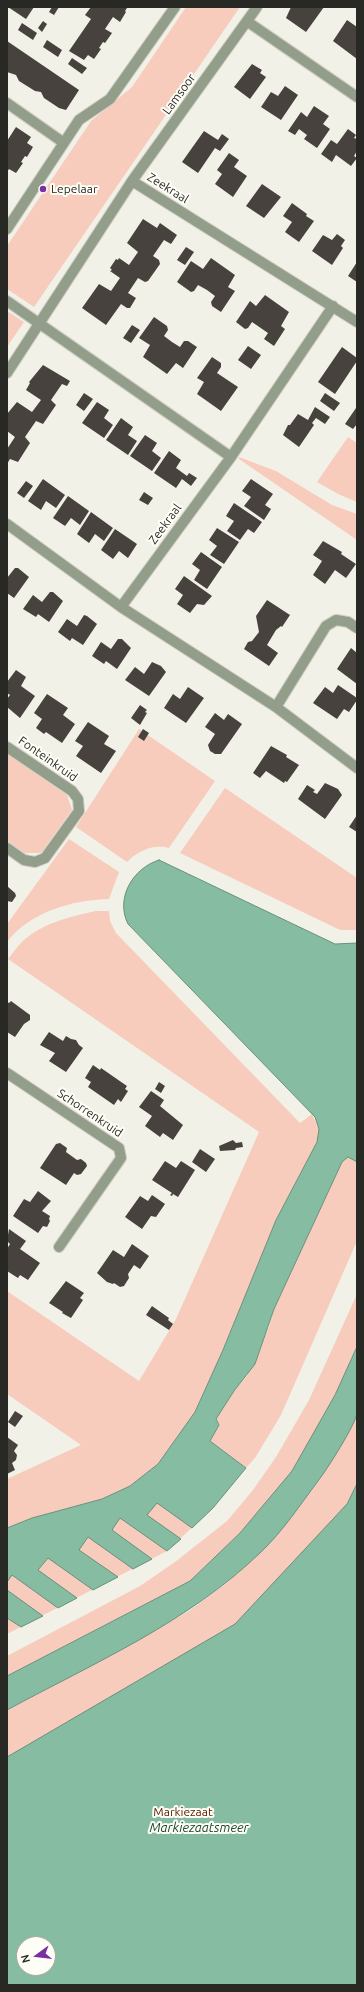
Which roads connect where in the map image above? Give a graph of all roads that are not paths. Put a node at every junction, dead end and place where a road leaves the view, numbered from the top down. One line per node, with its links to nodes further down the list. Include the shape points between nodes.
1 (175, 7): 6 (street, via 110,99 79,120)
2 (257, 7): 3 (street, Lamsoor)
3 (248, 22): 4 (street); 7 (street, Lamsoor)
4 (357, 97)
5 (7, 103): 6 (street)
6 (64, 143): 8 (street)
7 (132, 182): 10 (street, Zeekraal); 12 (street, Zeekraal)
8 (7, 229)
9 (7, 301): 12 (street)
10 (333, 306): 11 (street, Zeekraal); 14 (street, Zeekraal)
11 (357, 322)
12 (41, 323): 13 (street, Zeekraal); 14 (street)
13 (7, 373)
14 (231, 457): 16 (street, Zeekraal)
15 (7, 524): 16 (street)
16 (121, 607): 18 (street)
17 (357, 628): 18 (street, via 348,622 336,620 326,626)
18 (276, 707): 20 (street)
19 (7, 747): 21 (street, Fonteinkruid, via 72,791 78,799 79,811 45,858 35,862 24,860)
20 (357, 768)
21 (7, 848)
22 (7, 1074): 23 (street, Schorrenkruid, via 119,1148 121,1158)
23 (58, 1247)

